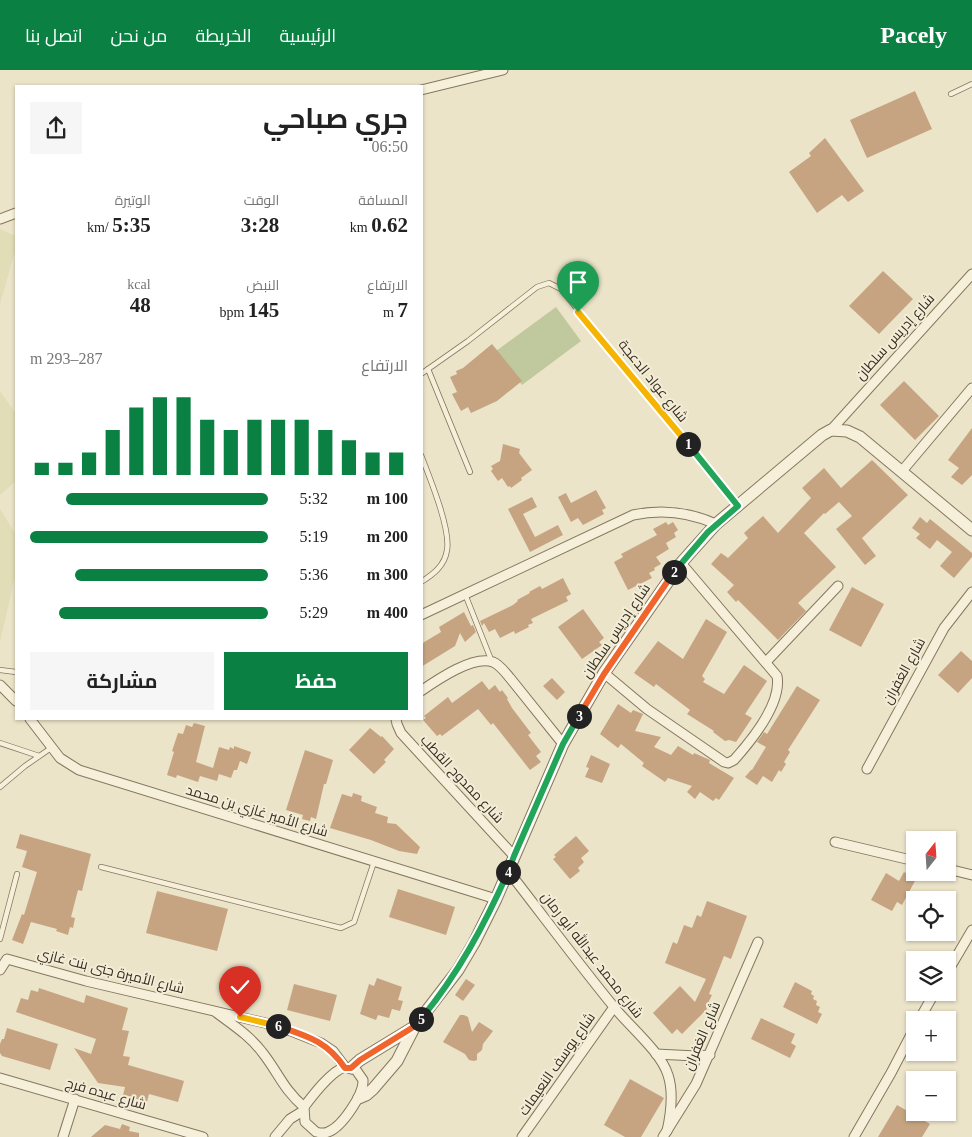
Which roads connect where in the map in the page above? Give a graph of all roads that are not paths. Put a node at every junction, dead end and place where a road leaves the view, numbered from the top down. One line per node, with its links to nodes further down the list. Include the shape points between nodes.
1 (503, 70): 3 (street)
2 (972, 84): 4 (lane)
3 (423, 90)
4 (951, 94)
5 (15, 213): 6 (street)
6 (0, 219)
7 (972, 274): 11 (street, شارع إدريس سلطان)
8 (428, 369): 9 (lane, شارع عواد الدعجة); 14 (lane); 15 (lane, شارع عواد الدعجة, via 537,287 550,283 561,289)
9 (423, 373)
10 (972, 388): 13 (street)
11 (831, 430): 13 (street, via 846,431 860,437); 15 (street, شارع إدريس سلطان)
12 (423, 461): 19 (lane, via 447,534 448,550 434,574)
13 (902, 471): 17 (street)
14 (470, 472)
15 (738, 506): 16 (street, شارع إدريس سلطان)
16 (716, 524): 18 (street, شارع إدريس سلطان); 22 (street, via 672,512 650,511 633,515)
17 (972, 530)
18 (681, 563): 25 (street); 28 (street, شارع إدريس سلطان)
19 (423, 581)
20 (838, 586): 25 (street)
21 (972, 592): 38 (street, شارع الغفران, via 944,628)
22 (465, 593): 23 (street); 24 (lane)
23 (423, 614)
24 (492, 662): 30 (street, via 464,666); 35 (street, via 510,678)
25 (766, 662): 28 (street, via 779,684 774,701 742,751 728,763 647,709)
26 (0, 670): 27 (lane)
27 (15, 672)
28 (604, 674): 35 (street, شارع إدريس سلطان)
29 (0, 685): 31 (street)
30 (423, 690)
31 (15, 700)
32 (31, 720): 36 (street, شارع الأمير غازي بن محمد)
33 (396, 720): 41 (street, شارع ممدوح القطب, via 401,733)
34 (0, 743): 37 (lane)
35 (563, 744): 41 (street, شارع إدريس سلطان)
36 (52, 748): 37 (lane); 43 (street, شارع الأمير غازي بن محمد, via 60,758 79,770)
37 (39, 756): 39 (lane)
38 (867, 769)
39 (0, 787)
40 (835, 842): 42 (street)
41 (514, 856): 46 (street, شارع إدريس سلطان)
42 (906, 859)
43 (374, 862): 44 (lane, via 354,922 341,928); 49 (street, شارع الأمير غازي بن محمد)
44 (101, 867)
45 (956, 871): 48 (street)
46 (508, 872): 49 (street, شارع إدريس سلطان); 56 (street, شارع محمد عبدالله أبو رمان)
47 (17, 874): 51 (lane)
48 (972, 875)
49 (496, 900): 58 (street, شارع إدريس سلطان, via 458,970)
50 (972, 930): 53 (street)
51 (0, 939)
52 (758, 942): 61 (street, شارع الغفران)
53 (956, 957)
54 (4, 958): 55 (street); 57 (street, شارع الأميرة جنى بنت غازي)
55 (0, 970)
56 (614, 1008): 60 (street, شارع محمد عبدالله أبو رمان); 75 (street, شارع يوسف النعيمات)
57 (215, 1012): 62 (street, شارع الأميرة جنى بنت غازي, via 301,1034 333,1051); 66 (street, شارع الأميرة جنى بنت غازي, via 255,1043)
58 (415, 1026): 62 (street, شارع إدريس سلطان); 64 (street, شارع إدريس سلطان, via 386,1076 366,1095)
59 (906, 1044): 76 (street)
60 (656, 1054): 61 (street); 69 (street, شارع محمد عبدالله أبو رمان, via 668,1074 670,1085 670,1116)
61 (710, 1055): 69 (street, شارع الغفران)
62 (348, 1068): 64 (street, شارع الأميرة جنى بنت غازي, via 360,1073 363,1080); 66 (street, via 340,1069 330,1077)
63 (0, 1078): 65 (street, شارع عبده فرج)
64 (358, 1098): 67 (street)
65 (75, 1099): 70 (street); 71 (street, شارع عبده فرج)
66 (304, 1109): 68 (street, شارع الأميرة جنى بنت غازي, via 305,1122); 72 (street)
67 (337, 1126): 68 (street, via 328,1132); 74 (street)
68 (315, 1133): 73 (street)
69 (665, 1134)
70 (63, 1137)
71 (203, 1137)
72 (274, 1137)
73 (305, 1137)
74 (336, 1137)
75 (522, 1137)
76 (854, 1137)

